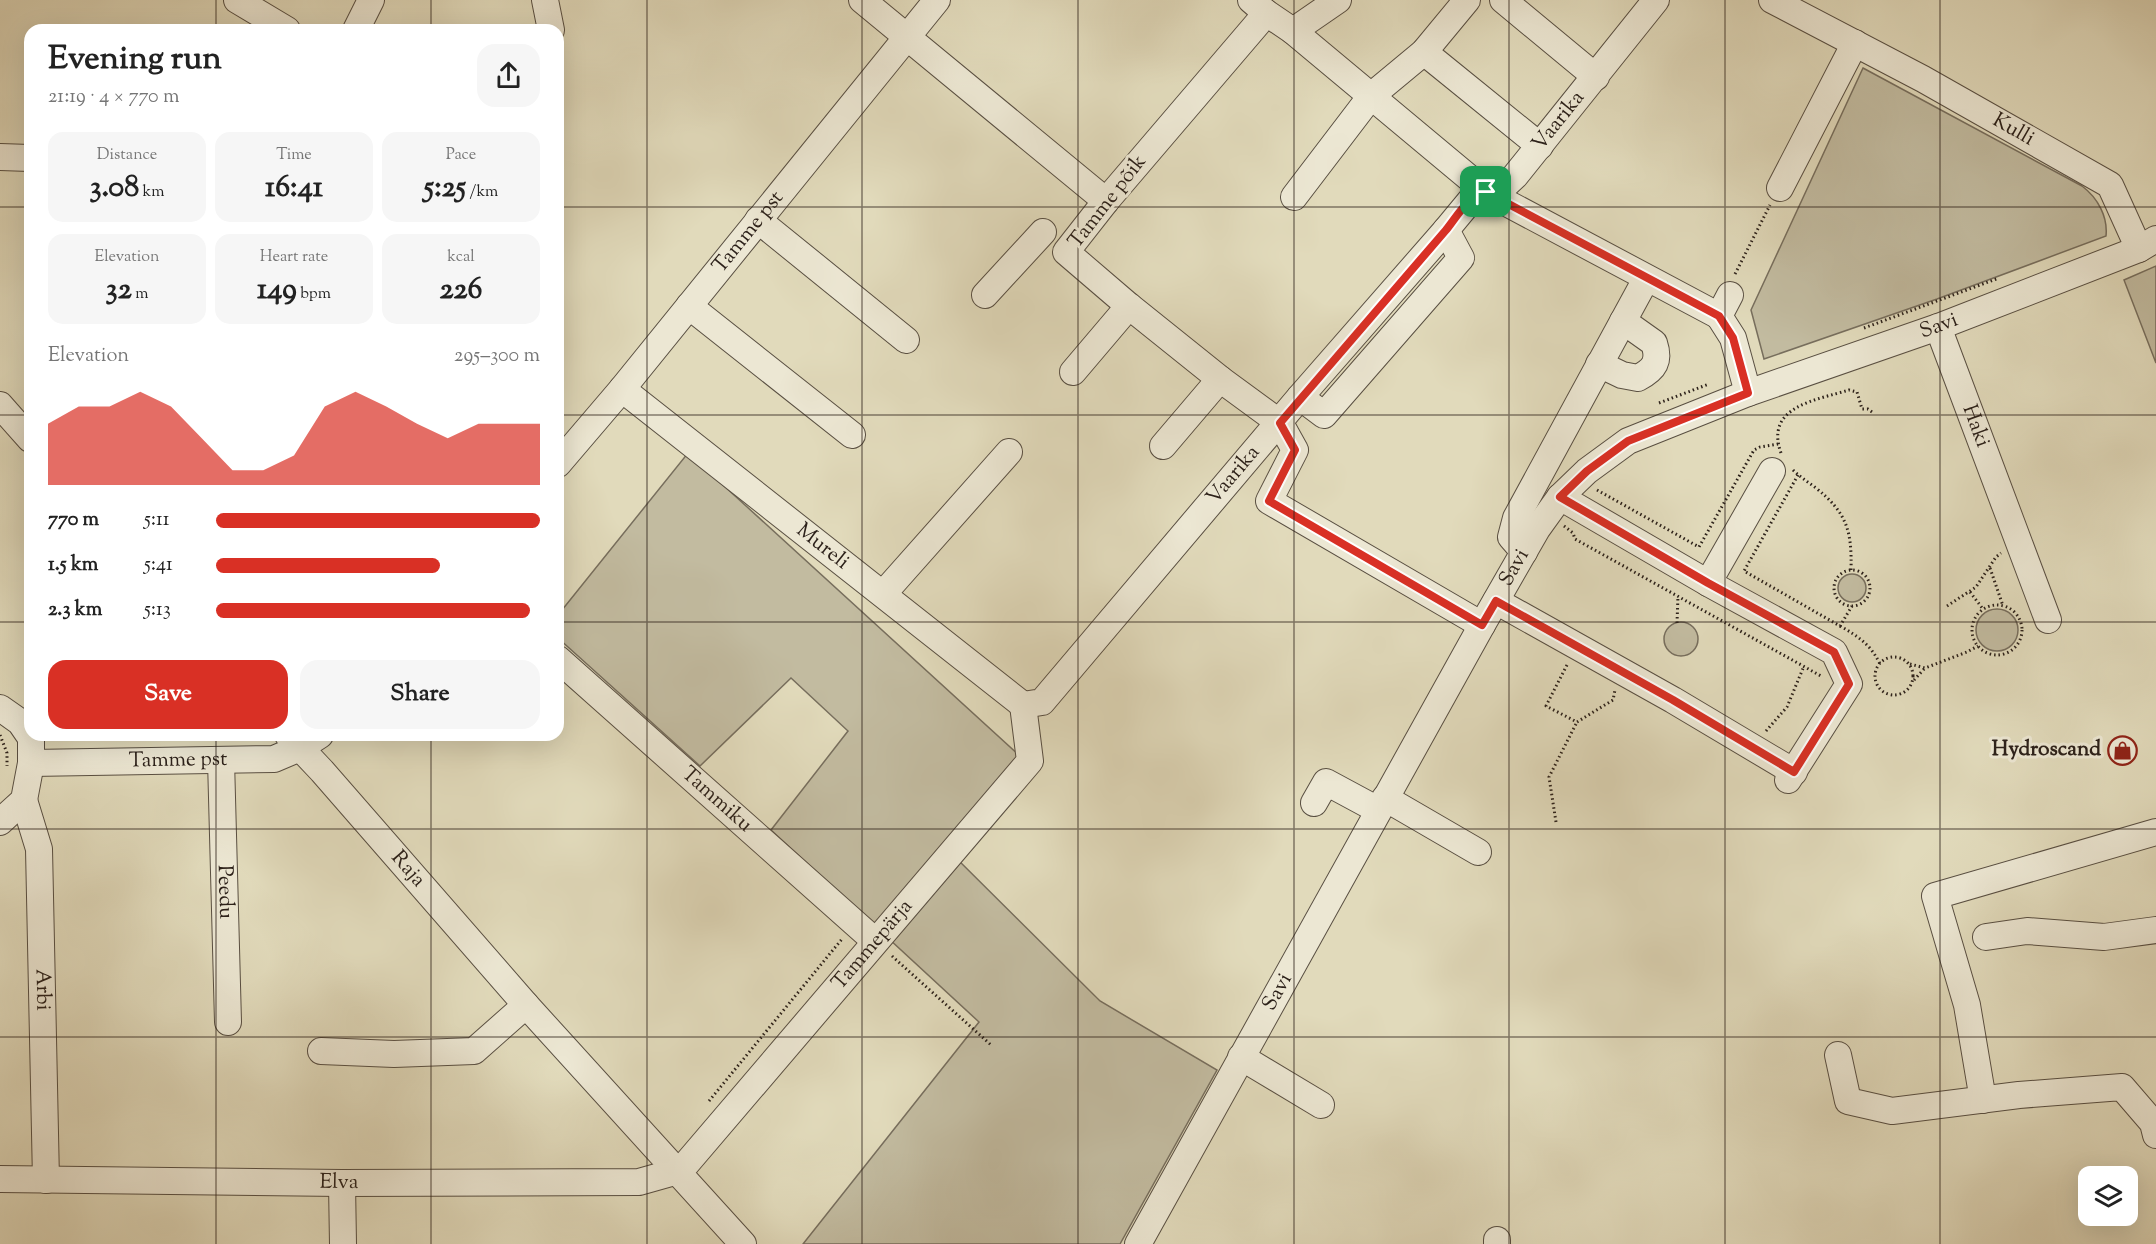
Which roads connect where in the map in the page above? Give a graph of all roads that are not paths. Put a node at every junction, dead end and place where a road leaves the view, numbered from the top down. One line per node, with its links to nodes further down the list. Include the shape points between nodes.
1 (237, 0): 12 (street)
2 (371, 0): 13 (street)
3 (545, 0): 14 (street)
4 (862, 0): 16 (street)
5 (937, 0): 16 (street, Tamme pst)
6 (1338, 0): 15 (street)
7 (1467, 0): 18 (street)
8 (1503, 0): 19 (street)
9 (1656, 0): 19 (street, Vaarika)
10 (1772, 0): 17 (street, Kulli)
11 (1258, 6): 15 (street); 27 (street, Tamme põik, via 1258,23)
12 (277, 24)
13 (359, 24)
14 (550, 24)
15 (1293, 32): 20 (street)
16 (906, 37): 27 (street); 28 (street, Tamme pst)
17 (1855, 43): 24 (street); 29 (street, Kulli, via 2110,185)
18 (1424, 52): 20 (street); 21 (street)
19 (1596, 77): 21 (street, Vaarika)
20 (1371, 96): 25 (street); 26 (street)
21 (1540, 146): 25 (street, Vaarika, via 1501,189)
22 (0, 157): 23 (street)
23 (24, 158)
24 (1780, 188)
25 (1486, 192): 31 (street); 44 (street, Vaarika, via 1475,195)
26 (1294, 197)
27 (1106, 201): 30 (street, Tamme põik)
28 (758, 220): 33 (street, Tamme pst); 37 (street)
29 (2148, 244): 36 (street, Savi)
30 (1066, 252): 32 (street, via 1036,225); 34 (street, Tamme põik)
31 (1646, 279): 35 (street); 42 (street, via 1725,305)
32 (986, 296)
33 (689, 306): 41 (street, Tamme pst); 46 (street)
34 (1129, 306): 39 (street); 40 (street, Tamme põik)
35 (1623, 321): 38 (street); 38 (street, via 1654,343 1658,353 1654,366 1638,378)
36 (1938, 327): 42 (street, Savi); 56 (street, Haki)
37 (906, 340)
38 (1599, 364): 52 (street, via 1516,518 1511,537)
39 (1072, 372)
40 (1220, 379): 44 (street, Tamme põik); 47 (street)
41 (622, 389): 49 (street, Tamme pst); 54 (street, Mureli)
42 (1748, 393): 51 (street, Savi, via 1628,441)
43 (4, 419): 45 (street)
44 (1280, 423): 57 (street, via 1295,450 1269,501); 59 (street, Vaarika, via 1042,702)
45 (24, 434)
46 (852, 435)
47 (1163, 446)
48 (1009, 452): 54 (street)
49 (564, 457)
50 (1780, 464): 53 (street)
51 (1560, 497): 52 (street, Savi); 53 (street)
52 (1524, 552): 55 (street, Savi)
53 (1708, 583): 55 (street, via 1834,652 1849,684 1791,776 1752,747 1664,694)
54 (883, 594): 59 (street, Mureli)
55 (1496, 601): 57 (street, Savi)
56 (2048, 620)
57 (1482, 625): 69 (street, Savi)
58 (564, 663): 75 (street, Tammiku)
59 (1023, 705): 75 (street, Tammepärja, via 1030,761)
60 (0, 708): 61 (street)
61 (24, 728)
62 (30, 741): 66 (street)
63 (300, 741): 65 (street, Tamme pst, via 274,759)
64 (305, 741): 76 (street, Raja)
65 (221, 760): 66 (street, Tamme pst); 77 (street, Peedu)
66 (19, 767): 67 (street)
67 (24, 800): 70 (street); 86 (street, Arbi, via 39,849)
68 (1314, 803): 69 (street, via 1326,782)
69 (1382, 804): 72 (street); 80 (street, Savi)
70 (0, 822)
71 (2156, 832): 81 (street, via 1935,896 1967,1005)
72 (1478, 852)
73 (2156, 930): 74 (street, via 2104,937 2027,931)
74 (1986, 937)
75 (875, 941): 84 (street, Tammepärja)
76 (526, 1005): 78 (street, via 474,1052); 84 (street, Raja)
77 (228, 1023)
78 (321, 1051)
79 (1838, 1055): 81 (street, via 1848,1101 1892,1112)
80 (1241, 1057): 82 (street); 90 (street, Savi)
81 (1983, 1100): 83 (street, via 2122,1087 2153,1123)
82 (1321, 1105)
83 (2156, 1135)
84 (678, 1171): 87 (street, Elva, via 639,1182); 89 (street, Raja)
85 (0, 1179): 86 (street, Elva)
86 (46, 1180): 87 (street, Elva)
87 (342, 1183): 88 (street)
88 (343, 1244)
89 (743, 1244)
90 (1138, 1244)

